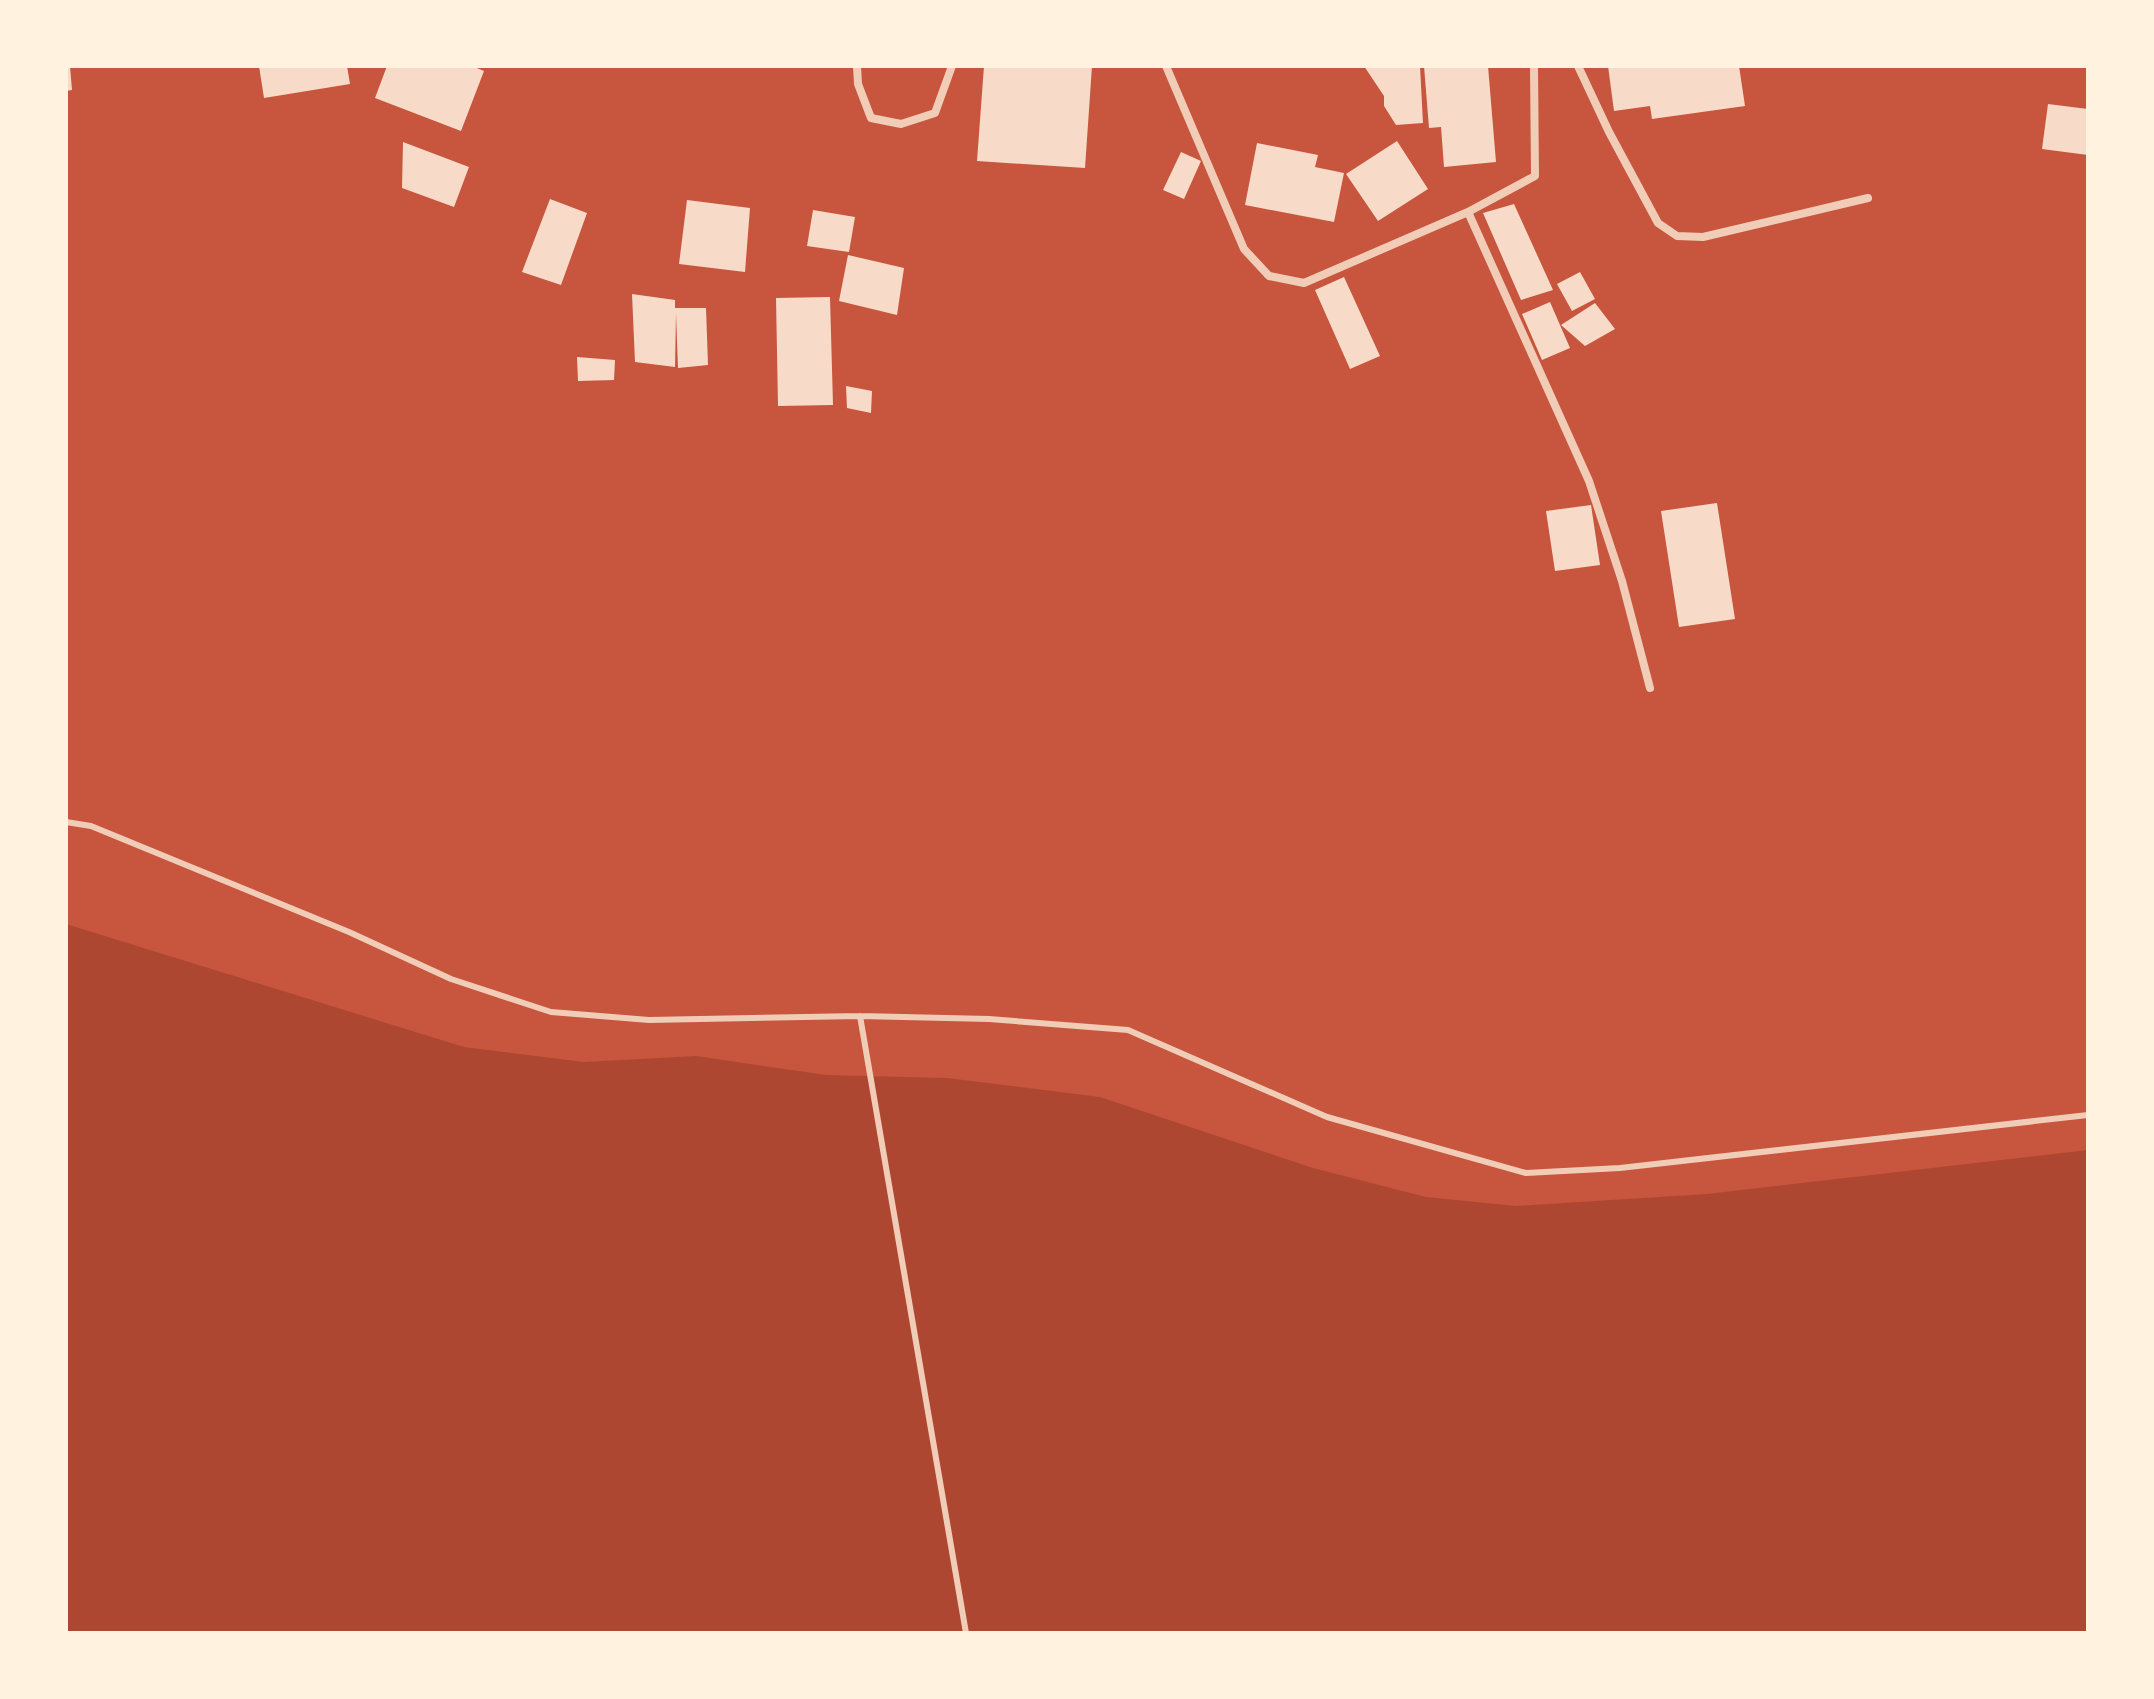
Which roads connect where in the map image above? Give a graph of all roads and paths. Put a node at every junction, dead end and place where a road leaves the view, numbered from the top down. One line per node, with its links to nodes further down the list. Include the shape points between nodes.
1 (857, 66): 2 (street, via 871,118 901,124 935,113)
2 (952, 66)
3 (1166, 66): 7 (street, via 1244,249 1269,276 1304,283)
4 (1534, 66): 7 (street, via 1535,176)
5 (1578, 66): 6 (street, via 1658,223 1677,236 1703,237)
6 (1868, 198)
7 (1468, 212): 8 (street, via 1589,481)
8 (1650, 688)
9 (66, 822): 10 (lane, via 91,826 451,979 551,1012 649,1020)
10 (860, 1016): 11 (lane, via 1128,1030 1327,1117 1526,1173 1620,1168); 12 (lane)
11 (2088, 1115)
12 (966, 1633)

